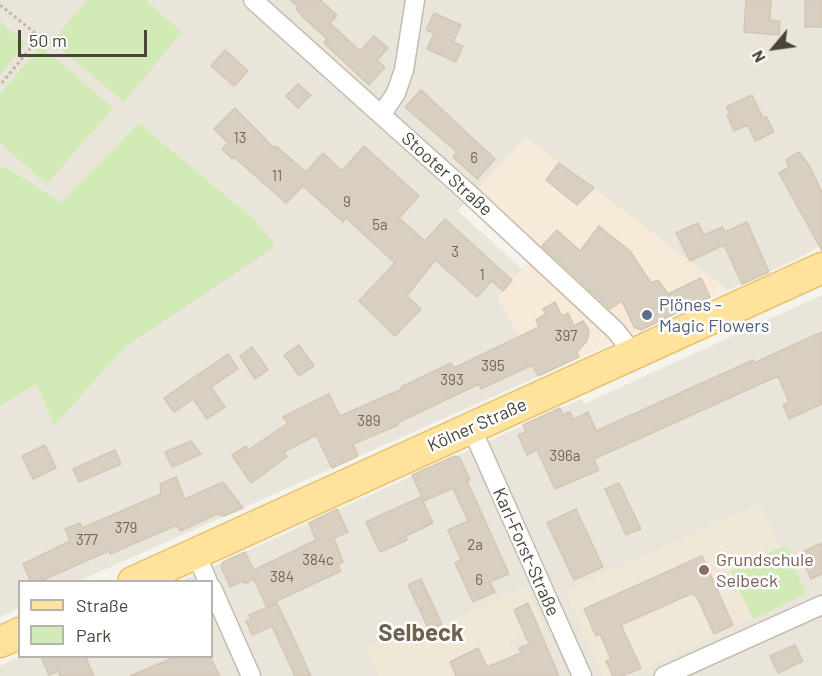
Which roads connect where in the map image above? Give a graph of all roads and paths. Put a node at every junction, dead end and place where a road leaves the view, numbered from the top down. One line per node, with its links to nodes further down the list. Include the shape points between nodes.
1 (253, 0): 5 (street, Stooter Straße)
2 (415, 0): 5 (street, via 405,70)
3 (0, 5): 4 (path, via 40,37)
4 (0, 85)
5 (382, 114): 7 (street, Stooter Straße, via 615,330)
6 (822, 268): 7 (main road, Kölner Straße)
7 (634, 354): 8 (main road, Kölner Straße)
8 (471, 427): 9 (main road, Kölner Straße); 17 (street, Karl-Forst-Straße)
9 (196, 553): 10 (main road, Kölner Straße); 11 (street)
10 (137, 580)
11 (207, 580)
12 (213, 590): 16 (street)
13 (822, 605): 18 (street)
14 (18, 634): 15 (main road)
15 (0, 642)
16 (251, 676)
17 (582, 676)
18 (664, 676)

